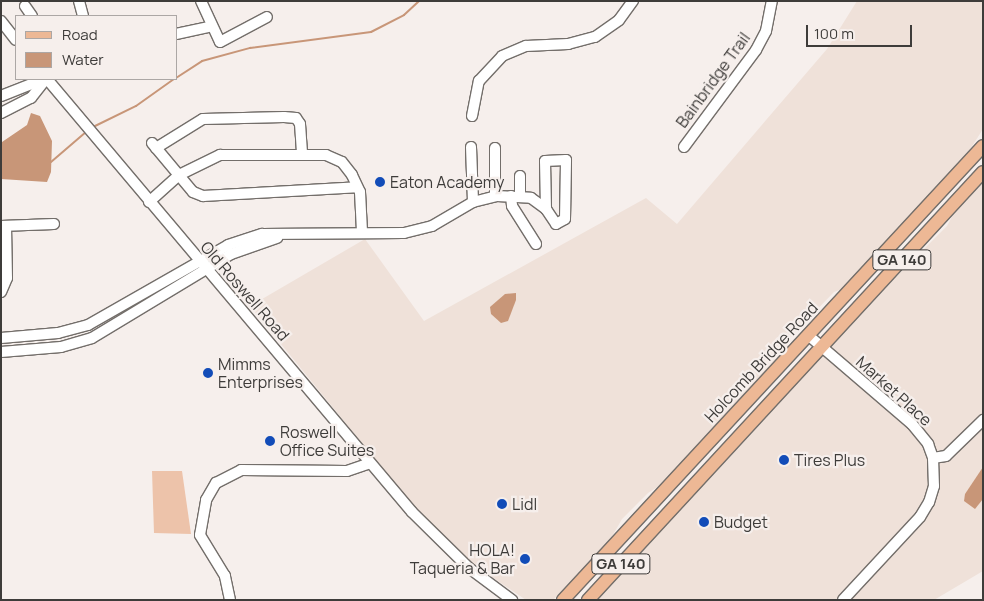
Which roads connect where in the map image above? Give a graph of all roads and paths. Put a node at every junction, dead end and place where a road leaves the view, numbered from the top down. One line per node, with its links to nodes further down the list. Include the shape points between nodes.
1 (79, 1): 7 (street)
2 (201, 1): 10 (street)
3 (633, 1): 18 (street, via 619,20 595,37 568,44 526,46 502,56 479,81)
4 (772, 1): 21 (street, Bainbridge Trail, via 766,31 756,50)
5 (25, 6): 6 (street)
6 (31, 15)
7 (82, 15)
8 (267, 18): 10 (street, via 220,42)
9 (1, 21): 12 (street)
10 (210, 26): 11 (street)
11 (178, 34)
12 (15, 39)
13 (43, 80): 16 (street)
14 (45, 80): 17 (street, via 31,98)
15 (47, 80): 30 (street, Old Roswell Road)
16 (1, 96)
17 (1, 113)
18 (472, 116)
19 (983, 146): 41 (main road, Holcomb Bridge Road / GA 140)
20 (470, 147): 31 (street)
21 (684, 147)
22 (495, 148): 28 (street)
23 (302, 153): 25 (street, via 220,155); 25 (street, via 300,124 296,118 203,119 154,145); 27 (street, via 326,155 342,162)
24 (983, 172): 43 (main road, Holcomb Bridge Road / GA 140)
25 (180, 176): 27 (street, via 194,192 203,196); 30 (street)
26 (520, 176): 29 (street)
27 (357, 187): 36 (street)
28 (495, 196): 29 (street); 31 (street)
29 (515, 196): 32 (street, via 531,198); 37 (street, via 512,206)
30 (149, 202): 38 (street, Old Roswell Road)
31 (473, 202): 36 (street, via 419,230)
32 (546, 209): 32 (street, via 556,224 565,219 566,160 545,160)
33 (54, 224): 34 (street)
34 (4, 226): 40 (street, via 7,278)
35 (305, 231): 36 (street); 38 (street, via 250,236); 39 (street, via 242,248)
36 (362, 232)
37 (536, 244)
38 (200, 261): 39 (street, Old Roswell Road); 42 (street, via 88,325 58,333)
39 (207, 270): 44 (street, via 92,338 60,347); 47 (street, Old Roswell Road)
40 (1, 292)
41 (808, 335): 43 (street, Market Place); 50 (main road, Holcomb Bridge Road / GA 140)
42 (1, 338)
43 (822, 347): 46 (street, Market Place, via 912,424 928,444); 51 (main road, Holcomb Bridge Road / GA 140)
44 (1, 352)
45 (983, 420): 46 (street, via 946,456)
46 (933, 458): 52 (street, Market Place, via 934,486 929,502)
47 (370, 463): 48 (street, via 347,471 241,470 216,483 206,500 200,536 225,576); 49 (street, Old Roswell Road, via 441,542 484,581)
48 (230, 600)
49 (512, 600)
50 (563, 600)
51 (588, 600)
52 (843, 600)

